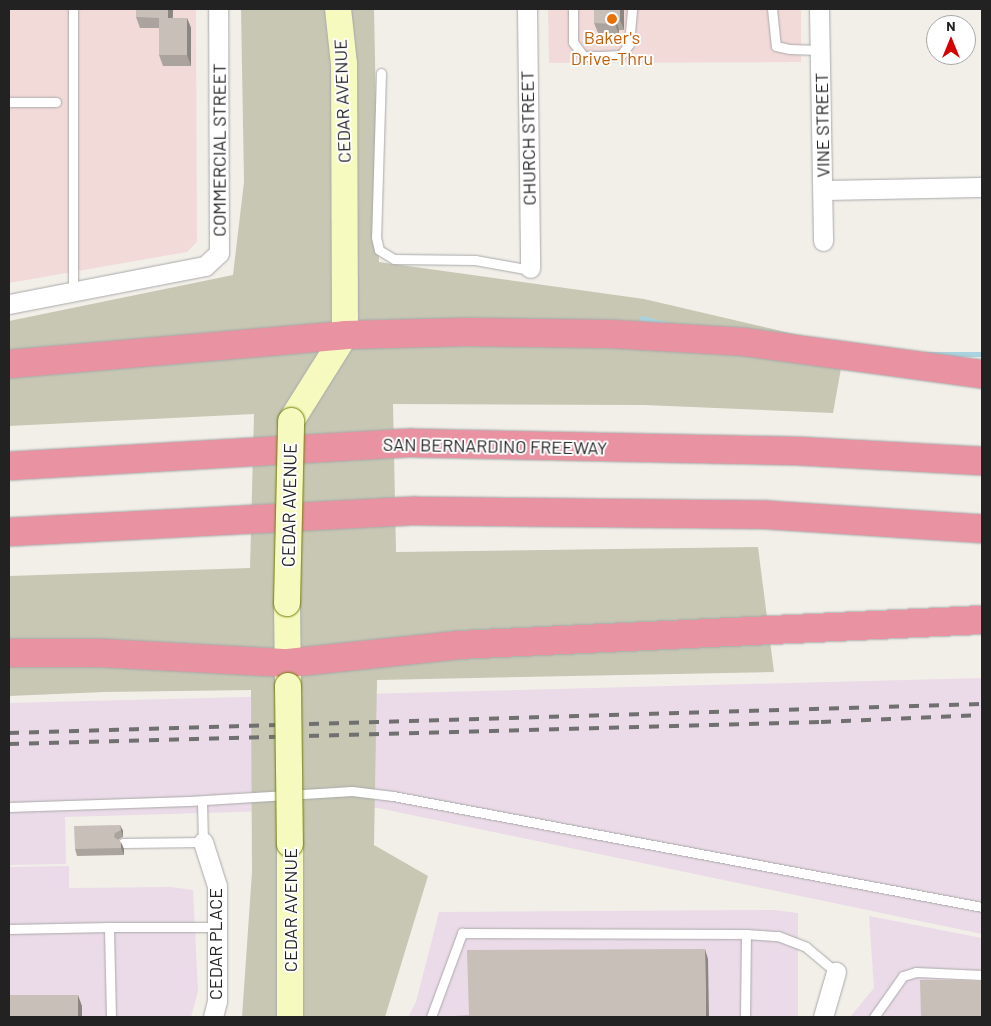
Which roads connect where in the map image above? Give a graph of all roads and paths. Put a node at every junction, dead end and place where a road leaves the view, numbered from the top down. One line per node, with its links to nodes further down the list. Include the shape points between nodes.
1 (74, 9): 17 (lane)
2 (218, 9): 17 (street, COMMERCIAL STREET, via 220,253 206,266)
3 (338, 9): 19 (main road, CEDAR AVENUE, via 344,64)
4 (527, 9): 16 (street, CHURCH STREET)
5 (573, 9): 6 (lane, via 573,42 583,56 621,55 629,44)
6 (632, 9)
7 (772, 9): 9 (lane, via 776,46)
8 (819, 9): 9 (street, VINE STREET)
9 (820, 50): 14 (street, VINE STREET)
10 (381, 73): 16 (lane, via 376,237 379,250 394,259 475,260)
11 (9, 102): 12 (lane)
12 (56, 102)
13 (982, 187): 14 (street)
14 (823, 190): 15 (street, VINE STREET)
15 (823, 241)
16 (530, 268)
17 (73, 291): 18 (street, COMMERCIAL STREET)
18 (9, 304)
19 (345, 336): 20 (highway); 21 (highway, via 466,332 611,334 744,342); 28 (main road, CEDAR AVENUE, bridge, via 291,421)
20 (9, 364)
21 (982, 374)
22 (982, 461): 23 (highway, SAN BERNARDINO FREEWAY, via 797,451 411,443)
23 (9, 466)
24 (982, 529): 25 (highway, via 768,515 415,511)
25 (9, 532)
26 (982, 620): 28 (highway, via 459,645)
27 (9, 653): 28 (highway, via 101,653)
28 (288, 675): 42 (main road, CEDAR AVENUE, bridge)
29 (202, 801): 30 (lane); 31 (lane); 33 (lane, via 352,791 393,796)
30 (9, 807)
31 (203, 842): 32 (lane); 35 (street, CEDAR PLACE, via 217,886)
32 (123, 843)
33 (982, 907)
34 (109, 927): 35 (lane); 36 (lane); 40 (lane)
35 (217, 927): 41 (street, CEDAR PLACE, via 217,1001)
36 (9, 929)
37 (746, 934): 38 (lane, via 778,936 799,944); 43 (lane, via 462,933); 44 (lane)
38 (836, 972): 45 (street)
39 (982, 976): 46 (lane, via 916,972 903,976)
40 (111, 1017)
41 (213, 1017)
42 (290, 1017)
43 (431, 1017)
44 (745, 1017)
45 (824, 1017)
46 (874, 1017)

